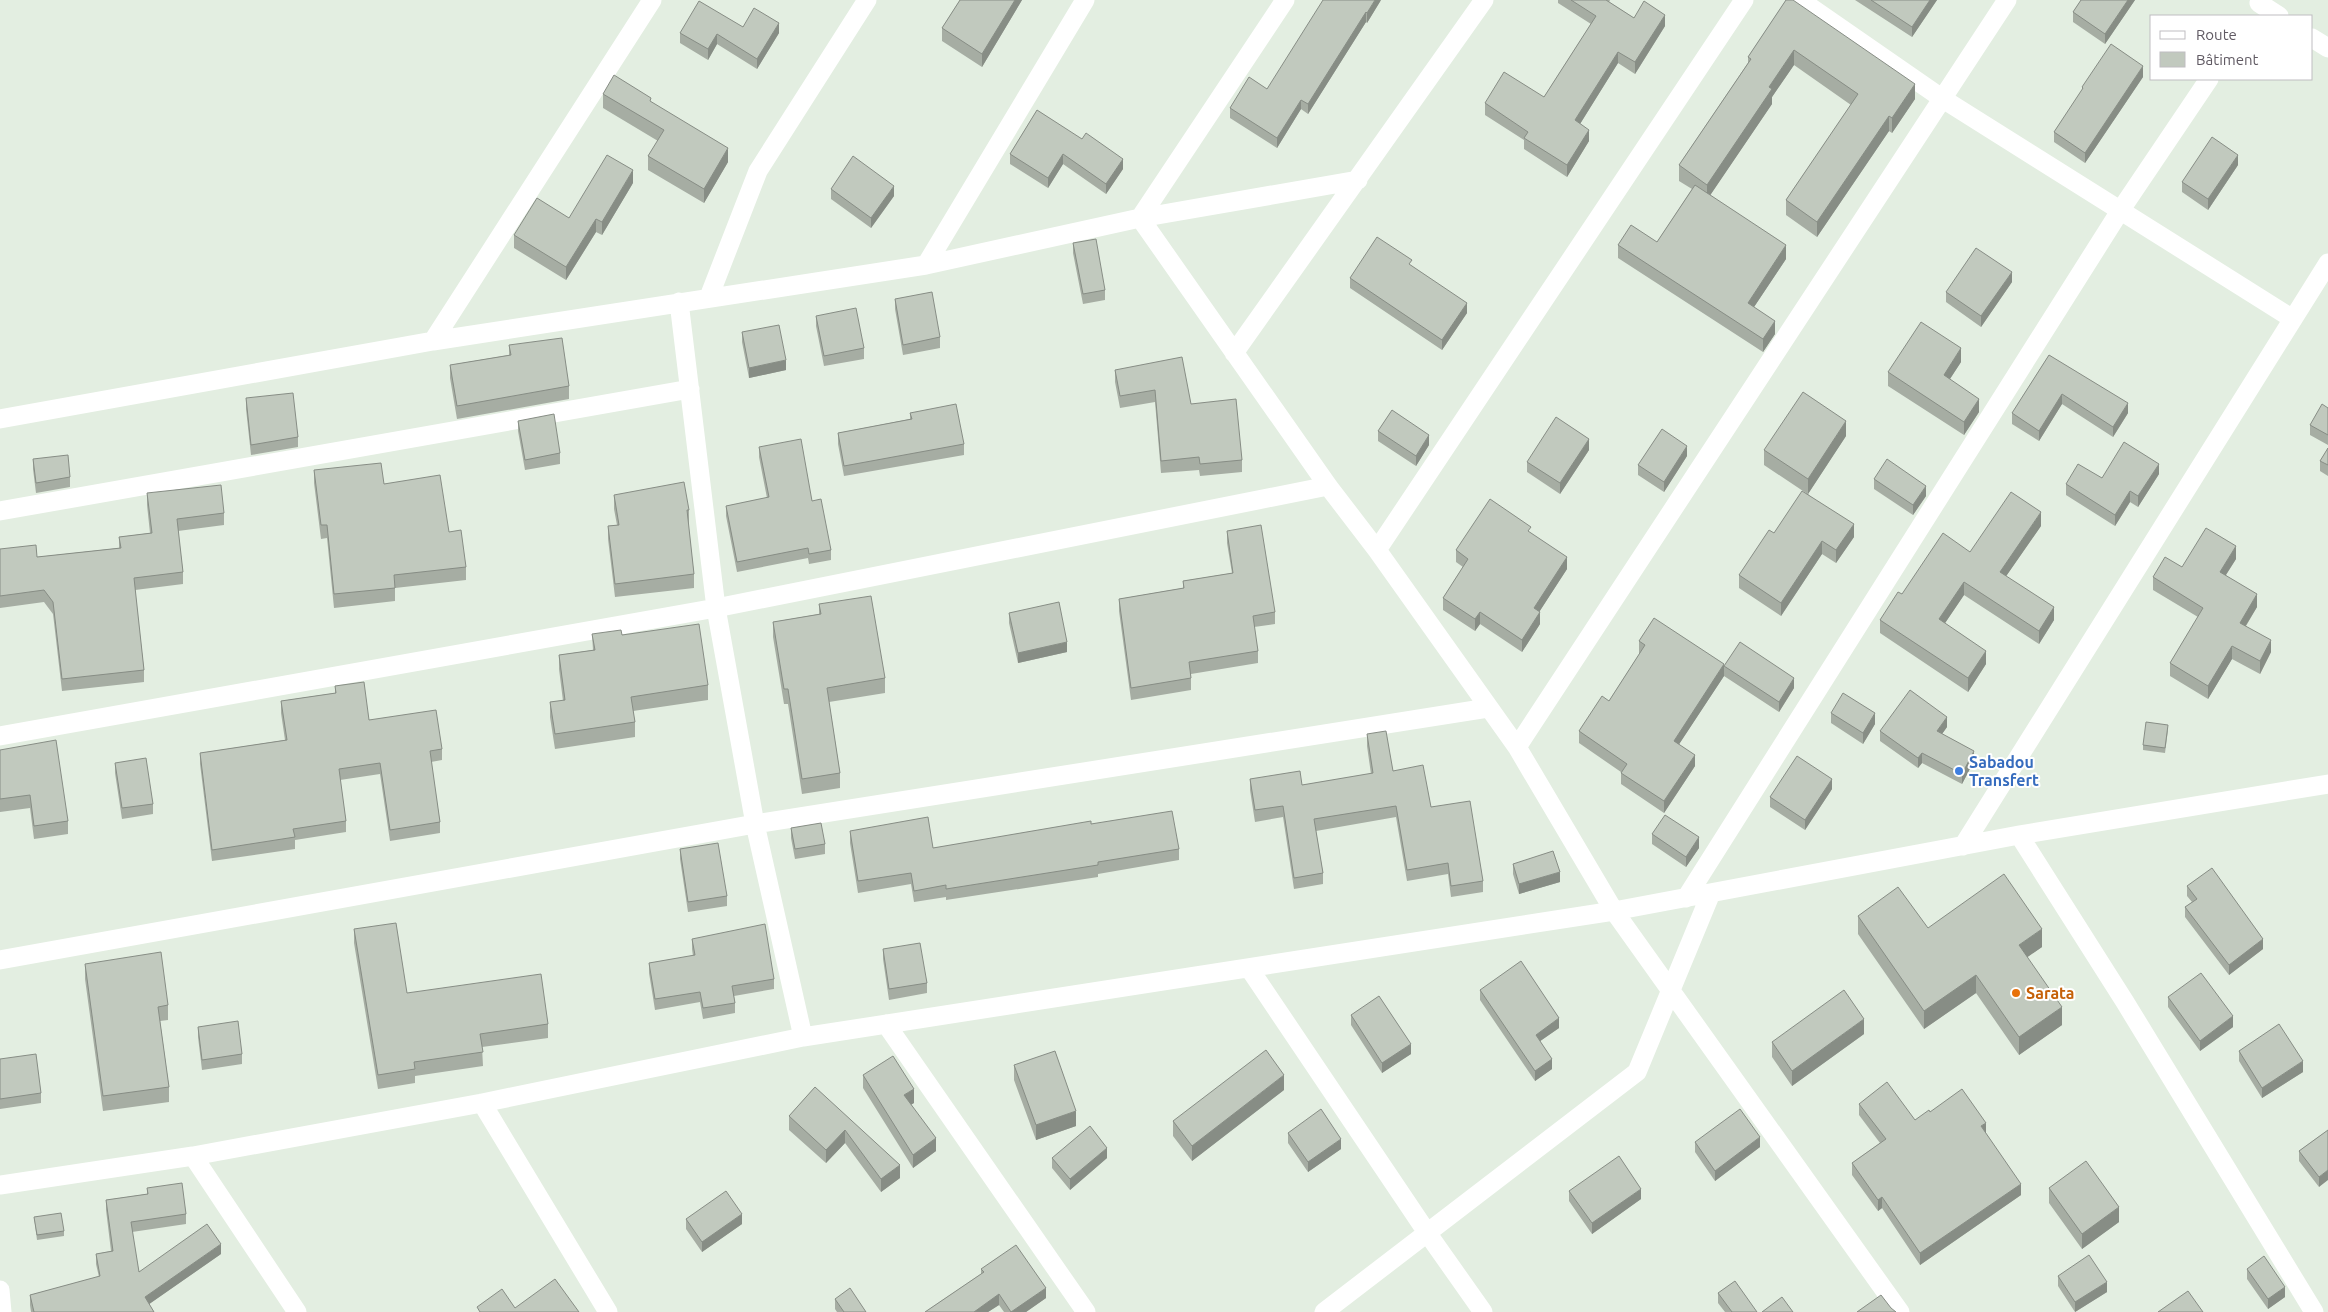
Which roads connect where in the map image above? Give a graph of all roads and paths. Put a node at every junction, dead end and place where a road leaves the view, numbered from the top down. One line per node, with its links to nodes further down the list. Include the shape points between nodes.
1 (652, 0): 23 (street)
2 (868, 0): 20 (street, via 758,170)
3 (1085, 0): 19 (street)
4 (1285, 0): 17 (street)
5 (1484, 0): 15 (street)
6 (1744, 0): 29 (street)
7 (1800, 0): 14 (street)
8 (2007, 0): 14 (street)
9 (2257, 6): 10 (street)
10 (2277, 15)
11 (2313, 39): 12 (street)
12 (2328, 48)
13 (2208, 80): 16 (street)
14 (1944, 99): 16 (street); 33 (street)
15 (1358, 180): 17 (street); 24 (street)
16 (2120, 211): 22 (street); 39 (street)
17 (1140, 218): 19 (street); 24 (street)
18 (2328, 263): 22 (street)
19 (926, 265): 20 (street)
20 (709, 297): 21 (street)
21 (680, 302): 23 (street); 25 (street)
22 (2293, 319): 37 (street)
23 (433, 341): 26 (street)
24 (1234, 352): 27 (street)
25 (690, 389): 28 (street); 30 (street)
26 (0, 419)
27 (1328, 486): 29 (street); 30 (street)
28 (0, 511)
29 (1377, 550): 31 (street)
30 (716, 608): 32 (street); 35 (street)
31 (1488, 708): 33 (street); 35 (street)
32 (0, 736)
33 (1516, 747): 40 (street)
34 (2328, 784): 36 (street)
35 (754, 824): 41 (street); 45 (street)
36 (2019, 835): 37 (street); 58 (street)
37 (1963, 846): 38 (street)
38 (1711, 893): 39 (street); 43 (street)
39 (1686, 898): 40 (street)
40 (1614, 911): 42 (street); 43 (street)
41 (0, 960)
42 (1248, 968): 44 (street); 49 (street)
43 (1670, 992): 49 (street, via 1637,1072); 57 (street)
44 (886, 1024): 45 (street); 54 (street)
45 (803, 1037): 46 (street)
46 (482, 1103): 47 (street); 53 (street)
47 (193, 1156): 48 (street); 52 (street)
48 (0, 1185)
49 (1428, 1234): 55 (street); 56 (street)
50 (0, 1290): 51 (street)
51 (2, 1312)
52 (297, 1312)
53 (608, 1312)
54 (1086, 1312)
55 (1324, 1312)
56 (1484, 1312)
57 (1900, 1312)
58 (2314, 1312)

